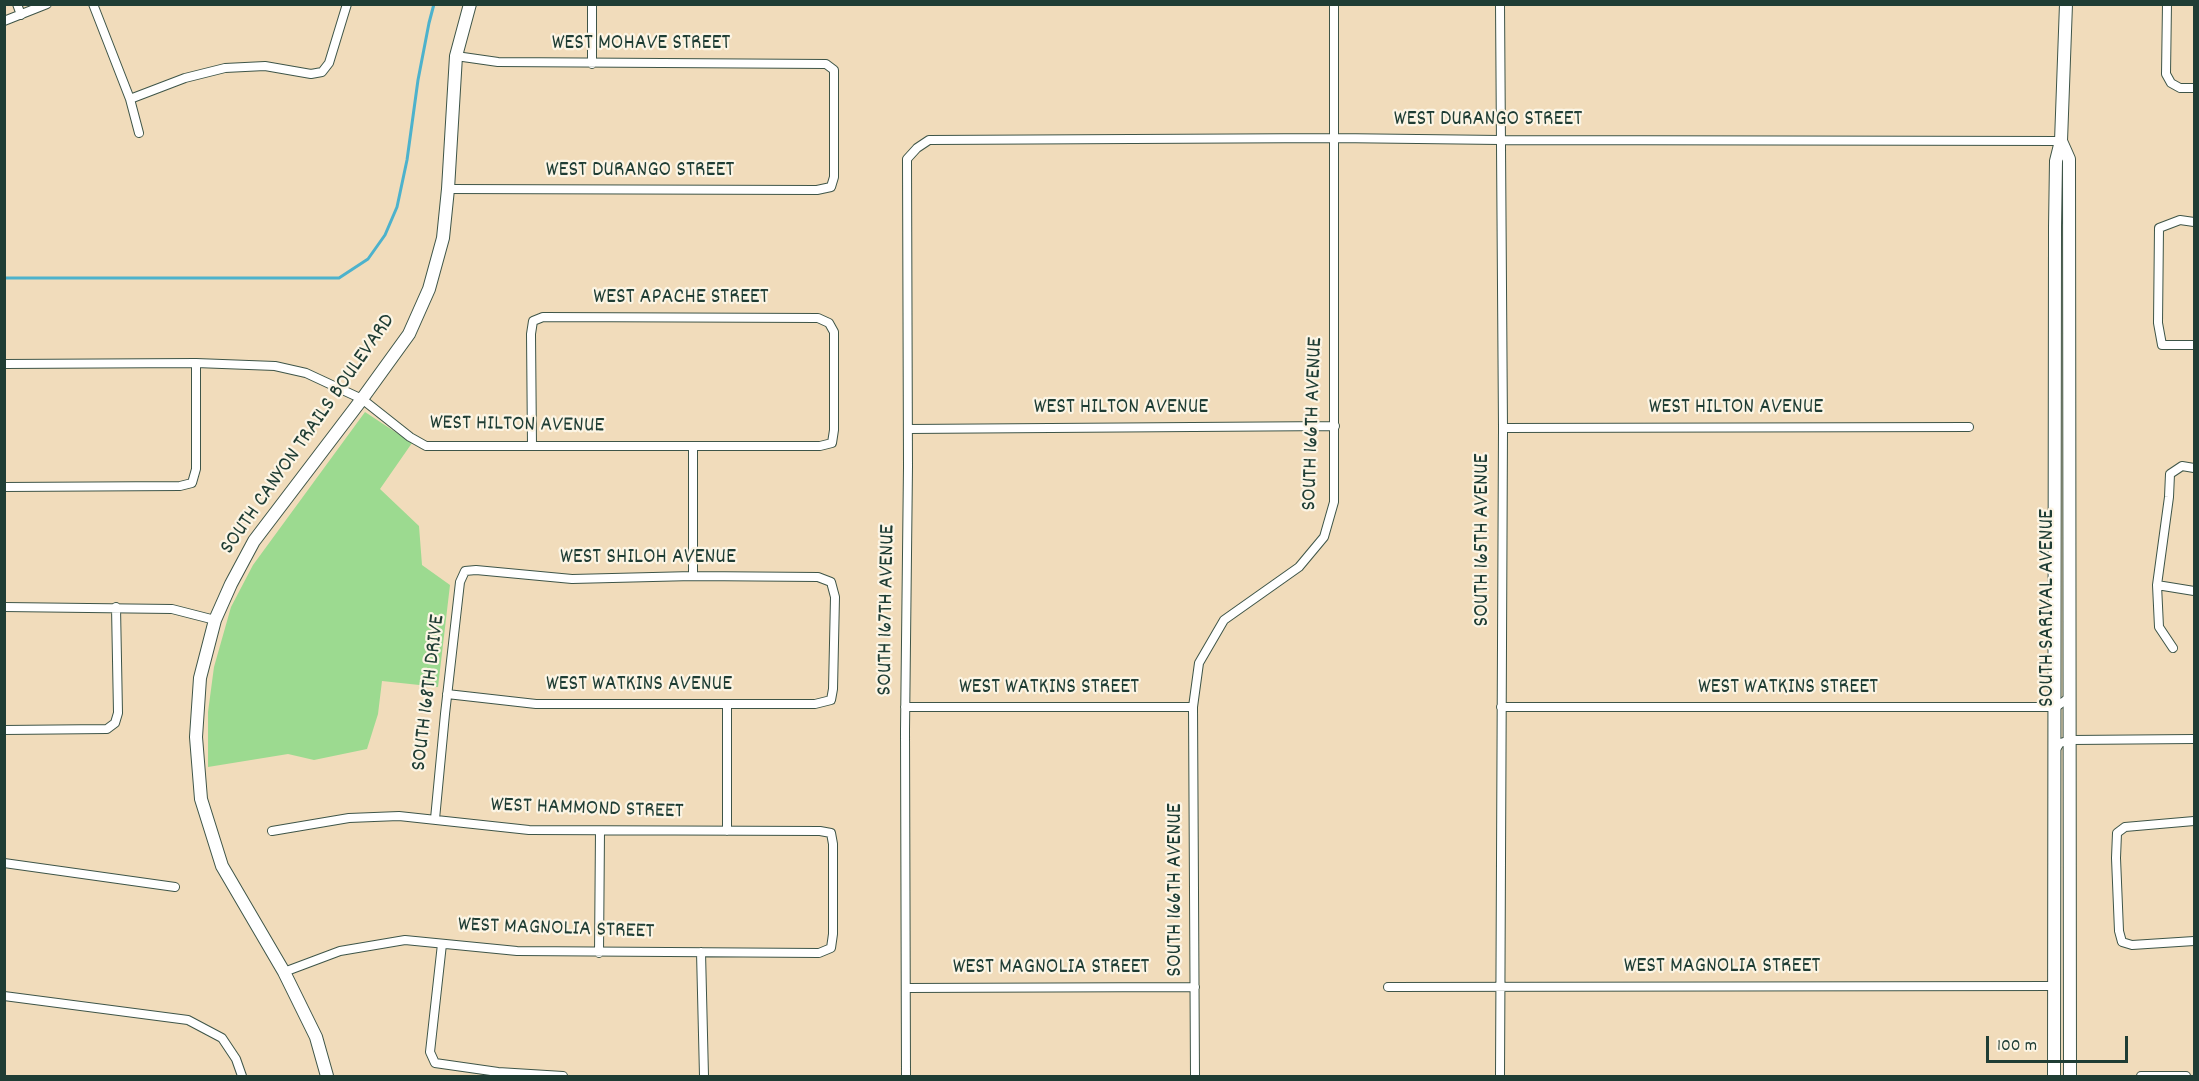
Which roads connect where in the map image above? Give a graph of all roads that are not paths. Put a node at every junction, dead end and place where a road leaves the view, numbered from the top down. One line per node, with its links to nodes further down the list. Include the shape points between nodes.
1 (17, 4): 11 (street)
2 (47, 4): 11 (street)
3 (93, 4): 16 (street)
4 (347, 4): 16 (street, via 322,72 311,74 265,66 225,68)
5 (470, 4): 13 (main road, SOUTH CANYON TRAILS BOULEVARD)
6 (592, 4): 14 (street)
7 (1334, 4): 18 (street, SOUTH 166TH AVENUE)
8 (1500, 4): 19 (street, SOUTH 165TH AVENUE)
9 (2066, 4): 20 (main road, SOUTH SARIVAL AVENUE)
10 (2167, 4): 15 (street, via 2166,74 2180,88)
11 (21, 15): 12 (street)
12 (4, 21)
13 (456, 56): 14 (street, WEST MOHAVE STREET, via 498,62); 23 (main road, SOUTH CANYON TRAILS BOULEVARD)
14 (592, 64): 22 (street, WEST MOHAVE STREET, via 826,64 834,70)
15 (2194, 88)
16 (130, 99): 17 (street)
17 (139, 133)
18 (1335, 138): 19 (street, WEST DURANGO STREET); 21 (street, WEST DURANGO STREET, via 929,140); 29 (street, SOUTH 166TH AVENUE)
19 (1500, 140): 20 (street, WEST DURANGO STREET); 31 (street, SOUTH 165TH AVENUE)
20 (2061, 141): 47 (main road, SOUTH SARIVAL AVENUE, via 2069,159); 53 (main road, SOUTH SARIVAL AVENUE, via 2056,161 2055,239)
21 (917, 148): 32 (street, SOUTH 167TH AVENUE, via 907,159)
22 (831, 187): 23 (street, WEST DURANGO STREET)
23 (448, 189): 28 (main road, SOUTH CANYON TRAILS BOULEVARD, via 442,238 429,289 409,334)
24 (2194, 222): 25 (street, via 2180,220 2158,228 2158,323 2162,345)
25 (2194, 345)
26 (195, 363): 27 (street, WEST HILTON AVENUE); 28 (street, WEST HILTON AVENUE, via 275,366 306,373); 37 (street, via 196,469 192,483)
27 (4, 364)
28 (362, 399): 34 (street, WEST HILTON AVENUE, via 426,446); 44 (main road, SOUTH CANYON TRAILS BOULEVARD, via 254,541)
29 (1335, 426): 32 (street, WEST HILTON AVENUE); 51 (street, SOUTH 166TH AVENUE, via 1334,502 1324,537 1299,567 1224,620 1199,663)
30 (1969, 427): 31 (street, WEST HILTON AVENUE)
31 (1503, 428): 52 (street, SOUTH 165TH AVENUE)
32 (908, 429): 50 (street, SOUTH 167TH AVENUE)
33 (832, 443): 34 (street, WEST APACHE STREET, via 834,332 830,322 818,318 543,316 533,321 531,334); 35 (street, WEST HILTON AVENUE)
34 (532, 446): 35 (street, WEST HILTON AVENUE)
35 (693, 446): 39 (street)
36 (2194, 468): 40 (street, via 2182,466 2170,474)
37 (4, 487)
38 (465, 572): 39 (street, WEST SHILOH AVENUE, via 572,579); 46 (street, SOUTH 168TH DRIVE, via 460,582)
39 (693, 576): 48 (street, WEST SHILOH AVENUE, via 818,577 831,582 835,597)
40 (2157, 585): 41 (street); 45 (street, via 2158,627)
41 (2194, 591)
42 (4, 607): 43 (street)
43 (116, 607): 44 (street, via 172,609); 54 (street, via 116,723 107,729)
44 (215, 621): 70 (main road, SOUTH CANYON TRAILS BOULEVARD, via 200,678 196,737 201,799 222,866)
45 (2173, 648)
46 (447, 694): 49 (street, WEST WATKINS AVENUE, via 536,704); 58 (street, SOUTH 168TH DRIVE)
47 (2070, 696): 53 (street); 56 (main road, SOUTH SARIVAL AVENUE)
48 (831, 700): 49 (street, WEST WATKINS AVENUE, via 815,704)
49 (727, 704): 62 (street)
50 (905, 707): 51 (street, WEST WATKINS STREET); 76 (street, SOUTH 167TH AVENUE)
51 (1193, 707): 73 (street, SOUTH 166TH AVENUE)
52 (1501, 707): 53 (street, WEST WATKINS STREET); 75 (street, SOUTH 165TH AVENUE)
53 (2056, 707): 57 (main road, SOUTH SARIVAL AVENUE)
54 (4, 730)
55 (2194, 739): 56 (street)
56 (2071, 740): 57 (street); 72 (main road, SOUTH SARIVAL AVENUE)
57 (2056, 748): 71 (main road, SOUTH SARIVAL AVENUE)
58 (435, 819): 60 (street, WEST HAMMOND STREET, via 373,816); 61 (street, WEST HAMMOND STREET, via 529,830)
59 (2194, 821): 65 (street, via 2125,827 2117,833 2122,942 2132,945)
60 (272, 831)
61 (600, 831): 62 (street, WEST HAMMOND STREET); 69 (street)
62 (727, 831): 67 (street, WEST HAMMOND STREET, via 831,833)
63 (4, 863): 64 (street)
64 (175, 887)
65 (2194, 941)
66 (442, 944): 69 (street, WEST MAGNOLIA STREET); 70 (street, WEST MAGNOLIA STREET, via 405,940 340,951); 78 (street, via 430,1052 435,1063)
67 (831, 948): 68 (street, WEST MAGNOLIA STREET, via 819,953)
68 (701, 952): 69 (street, WEST MAGNOLIA STREET); 82 (street)
69 (599, 953)
70 (284, 972): 80 (main road, SOUTH CANYON TRAILS BOULEVARD, via 316,1037)
71 (2056, 986): 72 (main road); 75 (street, WEST MAGNOLIA STREET); 86 (main road, SOUTH SARIVAL AVENUE)
72 (2070, 986): 87 (main road, SOUTH SARIVAL AVENUE)
73 (1195, 987): 76 (street, WEST MAGNOLIA STREET); 84 (street, SOUTH 166TH AVENUE)
74 (1388, 987): 75 (street, WEST MAGNOLIA STREET)
75 (1499, 987): 85 (street, SOUTH 165TH AVENUE)
76 (906, 988): 83 (street, SOUTH 167TH AVENUE)
77 (4, 996): 79 (street, via 189,1020 222,1038)
78 (498, 1074): 81 (street)
79 (242, 1077)
80 (327, 1077)
81 (563, 1077)
82 (704, 1077)
83 (906, 1077)
84 (1195, 1077)
85 (1500, 1077)
86 (2054, 1077)
87 (2070, 1077)
88 (2141, 1077): 89 (street)
89 (2186, 1077)

